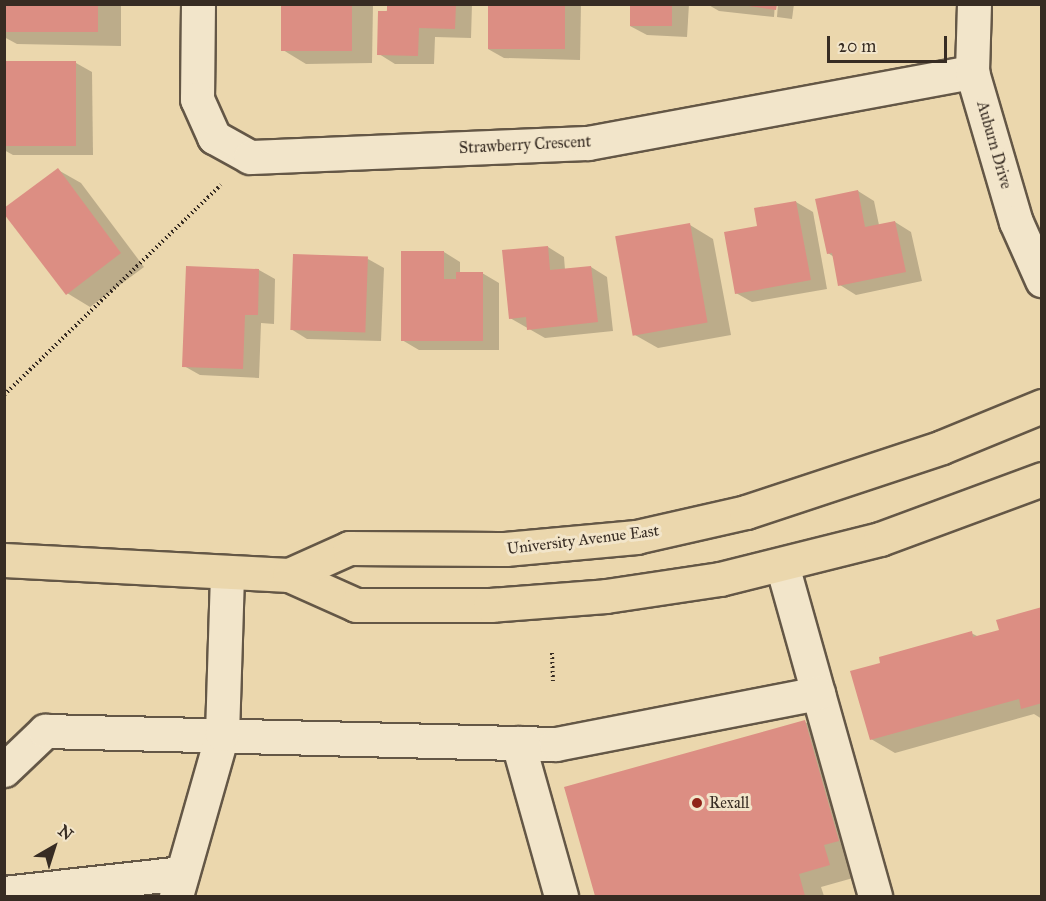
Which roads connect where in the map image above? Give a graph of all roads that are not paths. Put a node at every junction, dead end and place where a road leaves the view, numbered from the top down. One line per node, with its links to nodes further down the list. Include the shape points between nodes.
1 (198, 4): 3 (street, Strawberry Crescent, via 197,99 214,137 250,157 588,143)
2 (974, 4): 3 (street, Auburn Drive)
3 (972, 72): 4 (street, Auburn Drive, via 1016,222)
4 (1041, 280)
5 (1041, 406): 10 (main road, University Avenue East, via 942,447 746,512 636,537 505,549 349,548)
6 (1041, 479): 8 (main road, University Avenue East, via 880,539)
7 (4, 560): 9 (main road, University Avenue East)
8 (782, 565): 10 (main road, University Avenue East, via 720,579 606,596 490,606 356,605); 11 (street)
9 (227, 574): 10 (main road, University Avenue East); 12 (street)
10 (289, 575)
11 (818, 693): 13 (street, via 556,744); 18 (street)
12 (222, 734): 13 (street); 14 (street, via 45,731); 15 (street)
13 (518, 742): 17 (street)
14 (4, 770)
15 (179, 885): 16 (street)
16 (4, 893)
17 (561, 897)
18 (875, 897)

